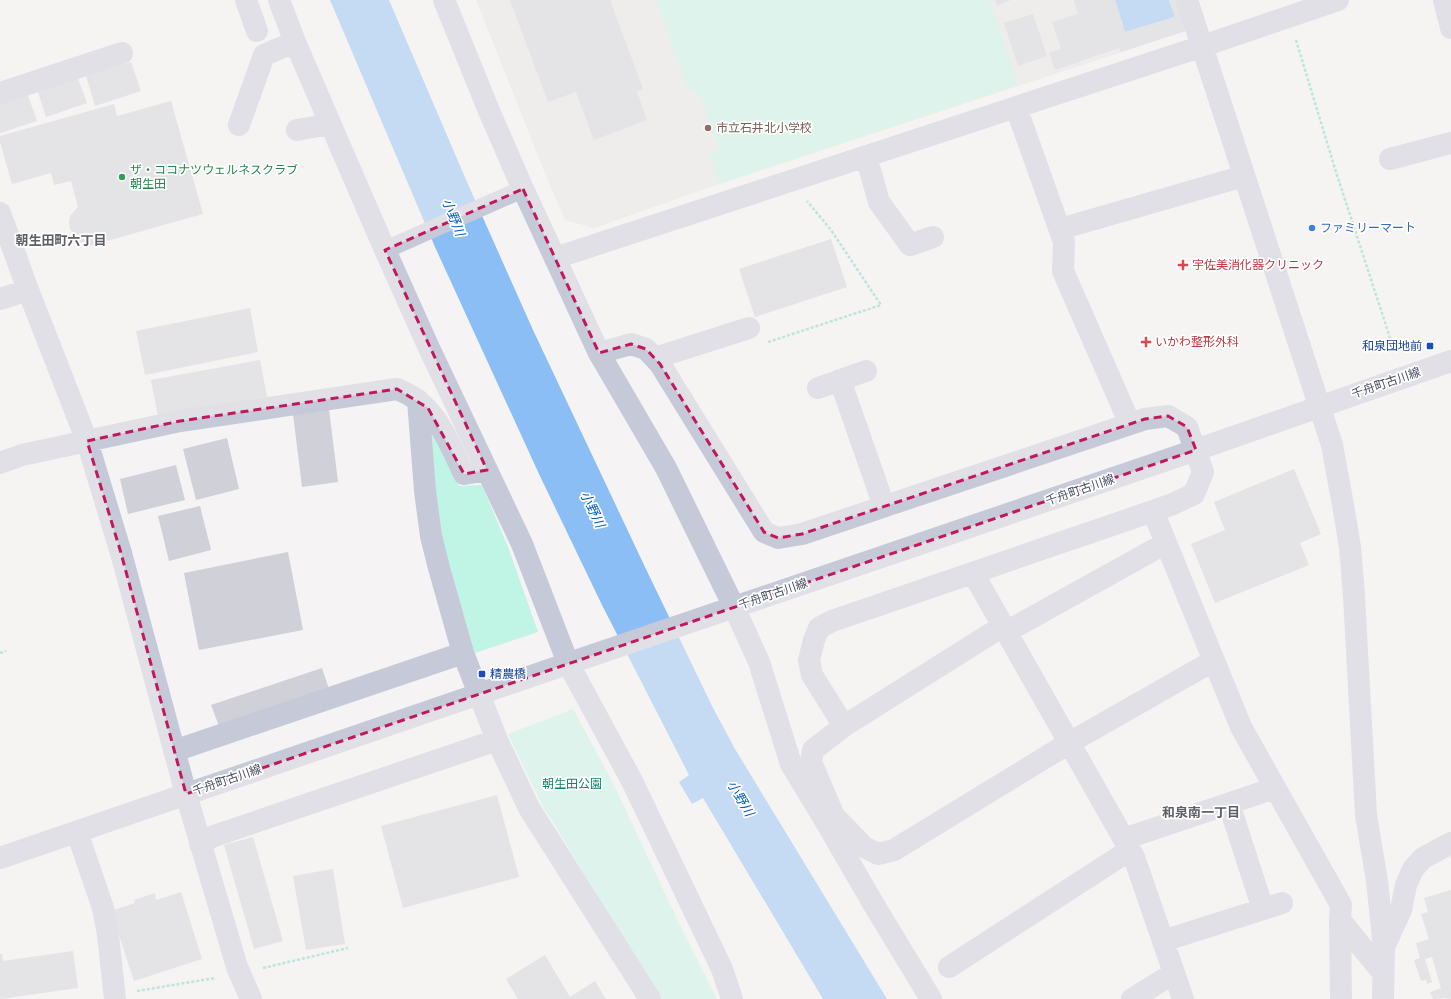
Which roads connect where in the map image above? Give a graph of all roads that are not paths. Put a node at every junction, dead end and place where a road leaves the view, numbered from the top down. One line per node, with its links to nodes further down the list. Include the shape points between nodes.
1 (246, 0): 8 (street)
2 (279, 0): 9 (street)
3 (444, 0): 21 (street, via 489,111)
4 (1187, 0): 10 (street)
5 (1338, 0): 10 (street)
6 (1444, 0): 7 (street)
7 (1451, 28)
8 (257, 32)
9 (295, 42): 14 (street); 15 (street, via 264,55)
10 (1203, 46): 13 (street); 20 (street)
11 (122, 53): 12 (street)
12 (0, 93)
13 (1016, 107): 18 (street); 23 (street)
14 (330, 124): 16 (street); 25 (street)
15 (239, 125)
16 (297, 130)
17 (1451, 143): 19 (street)
18 (866, 156): 24 (street, via 879,202 910,245); 26 (street)
19 (1390, 159)
20 (1244, 176): 23 (street); 37 (street)
21 (514, 193): 25 (street); 26 (street)
22 (0, 213): 27 (street)
23 (1060, 229): 38 (street, via 1064,242 1063,271)
24 (934, 237)
25 (392, 246): 42 (street, via 433,355)
26 (555, 258): 30 (street)
27 (28, 290): 28 (street); 39 (street)
28 (0, 300)
29 (750, 328): 31 (street)
30 (599, 353): 31 (street, via 630,344 646,349); 47 (street, via 666,468)
31 (655, 358): 43 (street, via 764,532 778,538 802,534)
32 (1451, 361): 37 (street, 千舟町古川線)
33 (866, 371): 34 (street)
34 (840, 380): 35 (street); 43 (street)
35 (818, 388)
36 (418, 400): 39 (street, via 397,389 180,421); 42 (street, via 436,419 464,474); 49 (street, via 431,536)
37 (1320, 406): 40 (street, 千舟町古川線); 67 (street, via 1332,445 1350,547 1366,815 1377,881)
38 (1130, 424): 40 (street, via 1168,416 1186,427); 43 (street)
39 (87, 441): 41 (street, via 22,455); 55 (street, via 122,553)
40 (1196, 450): 44 (street, via 1203,472 1194,494); 47 (street, 千舟町古川線)
41 (0, 463)
42 (487, 470): 50 (street)
43 (884, 506)
44 (1153, 511): 45 (street); 46 (street)
45 (1166, 543): 48 (street); 51 (street)
46 (973, 573): 48 (street); 52 (street, via 832,621 819,628 809,660 812,675)
47 (734, 607): 50 (street, 千舟町古川線); 59 (street, via 759,662 791,764)
48 (1004, 629): 52 (street); 54 (street)
49 (463, 653): 53 (street); 55 (street)
50 (578, 660): 57 (street, 千舟町古川線); 74 (street, via 632,781 722,969)
51 (1213, 661): 54 (street); 56 (street, via 1241,727)
52 (844, 726): 59 (street, via 813,750 811,762)
53 (496, 740): 62 (street, via 214,836); 73 (street, via 529,808)
54 (1069, 743): 59 (street, via 894,850 878,854 864,847); 63 (street)
55 (174, 751): 57 (street)
56 (1276, 788): 58 (street); 65 (street, via 1341,905)
57 (186, 794): 60 (street, 千舟町古川線); 62 (street)
58 (1229, 804): 63 (street); 66 (street, via 1273,906)
59 (830, 819): 75 (street, via 874,905)
60 (77, 832): 64 (street, 千舟町古川線); 71 (street, via 103,908)
61 (1451, 843): 67 (street, via 1423,858 1413,869 1406,885 1401,910)
62 (200, 844): 72 (street, via 237,967)
63 (1127, 845): 66 (street, via 1134,857); 68 (street)
64 (0, 858)
65 (1340, 920): 70 (street); 78 (street)
66 (1163, 941): 69 (street)
67 (1384, 948): 70 (street)
68 (949, 967)
69 (1174, 973): 76 (street); 77 (street)
70 (1383, 974): 79 (street)
71 (115, 999)
72 (251, 999)
73 (650, 999)
74 (732, 999)
75 (931, 999)
76 (1132, 999)
77 (1183, 999)
78 (1341, 999)
79 (1382, 999)

